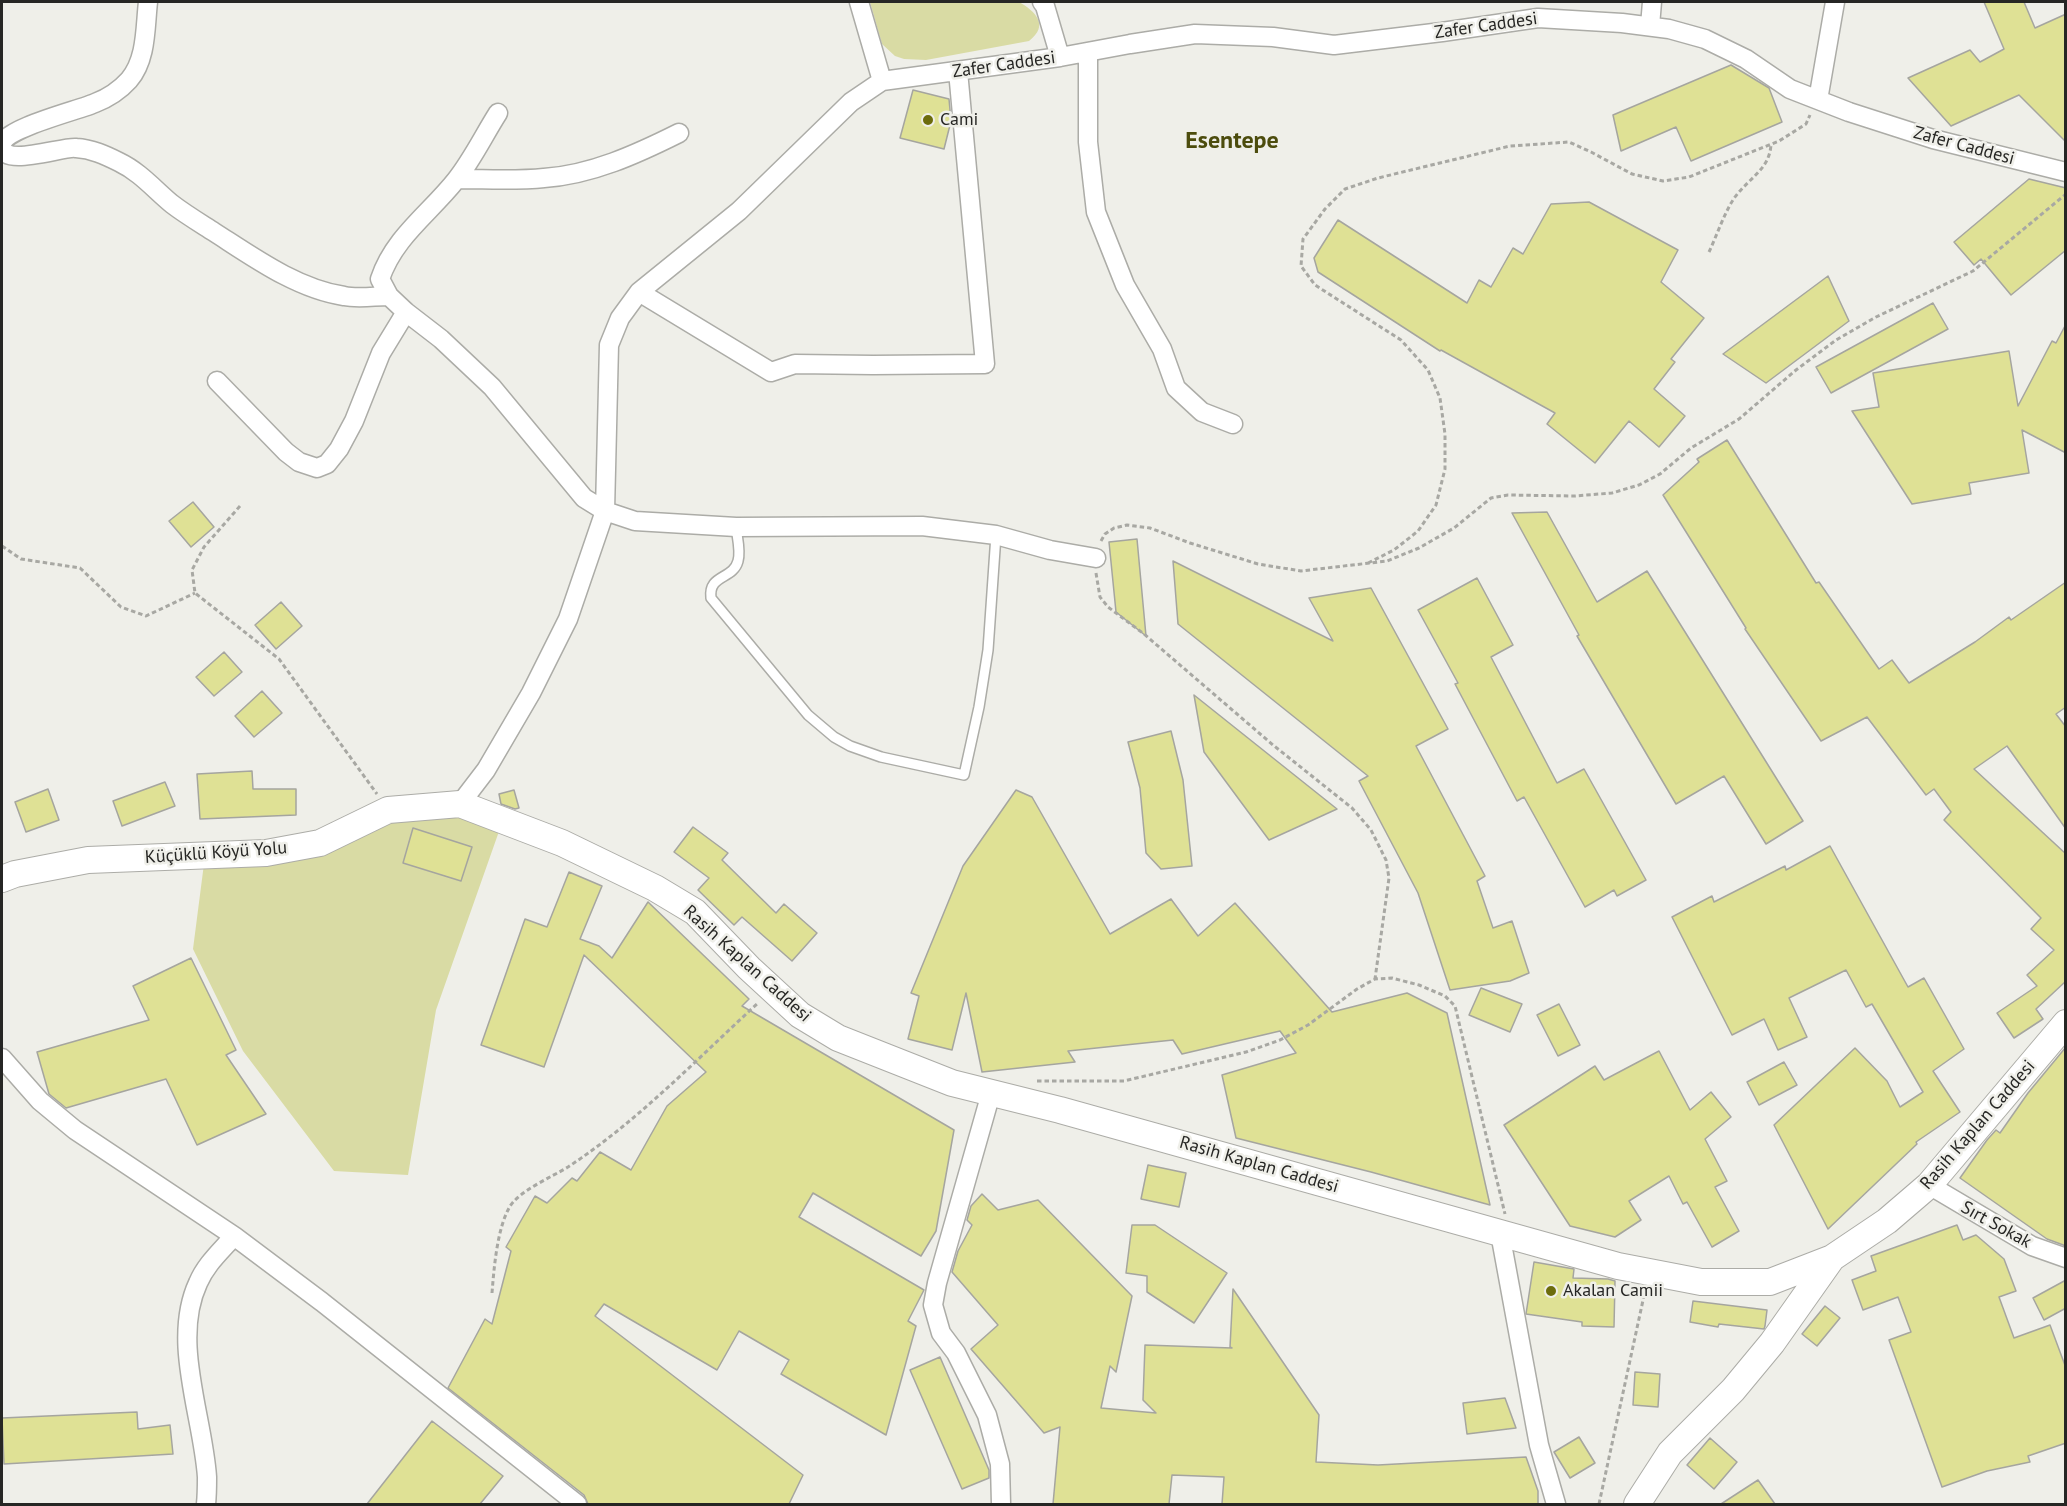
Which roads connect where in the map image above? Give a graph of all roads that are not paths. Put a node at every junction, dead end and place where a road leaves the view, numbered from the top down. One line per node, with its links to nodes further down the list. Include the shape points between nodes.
1 (148, 2): 17 (street, via 142,53 130,79 95,103 10,135 2,144 6,154 17,158 73,147 97,151 130,167 174,206 292,278 345,297)
2 (859, 2): 10 (street)
3 (1042, 2): 8 (street)
4 (1652, 2): 6 (street)
5 (1835, 2): 11 (street)
6 (1650, 27): 7 (street, Zafer Caddesi, via 1538,18 1334,45 1274,37 1195,34); 11 (street, Zafer Caddesi, via 1706,39)
7 (1088, 52): 8 (street, Zafer Caddesi); 20 (street, via 1088,142 1096,212 1125,285 1162,349 1176,388 1202,412)
8 (1060, 57): 9 (street, Zafer Caddesi)
9 (958, 71): 10 (street, Zafer Caddesi); 16 (street, via 985,364 795,363 771,372)
10 (882, 81): 16 (street, via 851,102 739,211)
11 (1818, 100): 14 (street, Zafer Caddesi, via 1933,139)
12 (498, 112): 15 (street)
13 (679, 134): 15 (street, via 614,162 577,172 546,178)
14 (2066, 172)
15 (457, 179): 17 (street, via 385,263 380,279)
16 (639, 292): 21 (street, via 620,318 609,345)
17 (389, 296): 18 (street)
18 (406, 312): 19 (street, via 381,353 339,449 327,464 317,468 286,452); 21 (street, via 492,387 584,498)
19 (217, 381)
20 (1233, 424)
21 (605, 511): 22 (street, via 635,521); 25 (street, via 568,619 531,693 486,770)
22 (736, 527): 23 (street, via 922,526); 23 (lane, via 738,561 733,570 714,582 711,598 808,715 834,737 866,752 964,775 986,673)
23 (996, 536): 24 (street)
24 (1096, 558)
25 (460, 804): 26 (street, Rasih Kaplan Caddesi); 30 (street, Rasih Kaplan Caddesi, via 562,843 695,912 800,1015 838,1038 952,1083)
26 (424, 806): 27 (street, Küçüklü Köyü Yolu, via 388,810 320,843 266,853 88,860)
27 (2, 879)
28 (2066, 1023): 31 (street, Rasih Kaplan Caddesi)
29 (2, 1058): 33 (street, via 40,1101 75,1130)
30 (991, 1093): 32 (street, Rasih Kaplan Caddesi); 38 (street, via 933,1305 941,1333 956,1353 987,1415 1000,1464)
31 (1929, 1185): 34 (street, Rasih Kaplan Caddesi, via 1887,1221); 35 (street, Sırt Sokak, via 2032,1246)
32 (1505, 1234): 34 (street, Rasih Kaplan Caddesi, via 1618,1266 1701,1282 1770,1282); 39 (street, via 1539,1445)
33 (234, 1236): 36 (street, via 207,1265 197,1284 187,1328 207,1477); 37 (street)
34 (1832, 1258): 40 (street, via 1734,1390 1670,1453)
35 (2066, 1258)
36 (206, 1504)
37 (577, 1504)
38 (1001, 1504)
39 (1556, 1504)
40 (1637, 1504)

